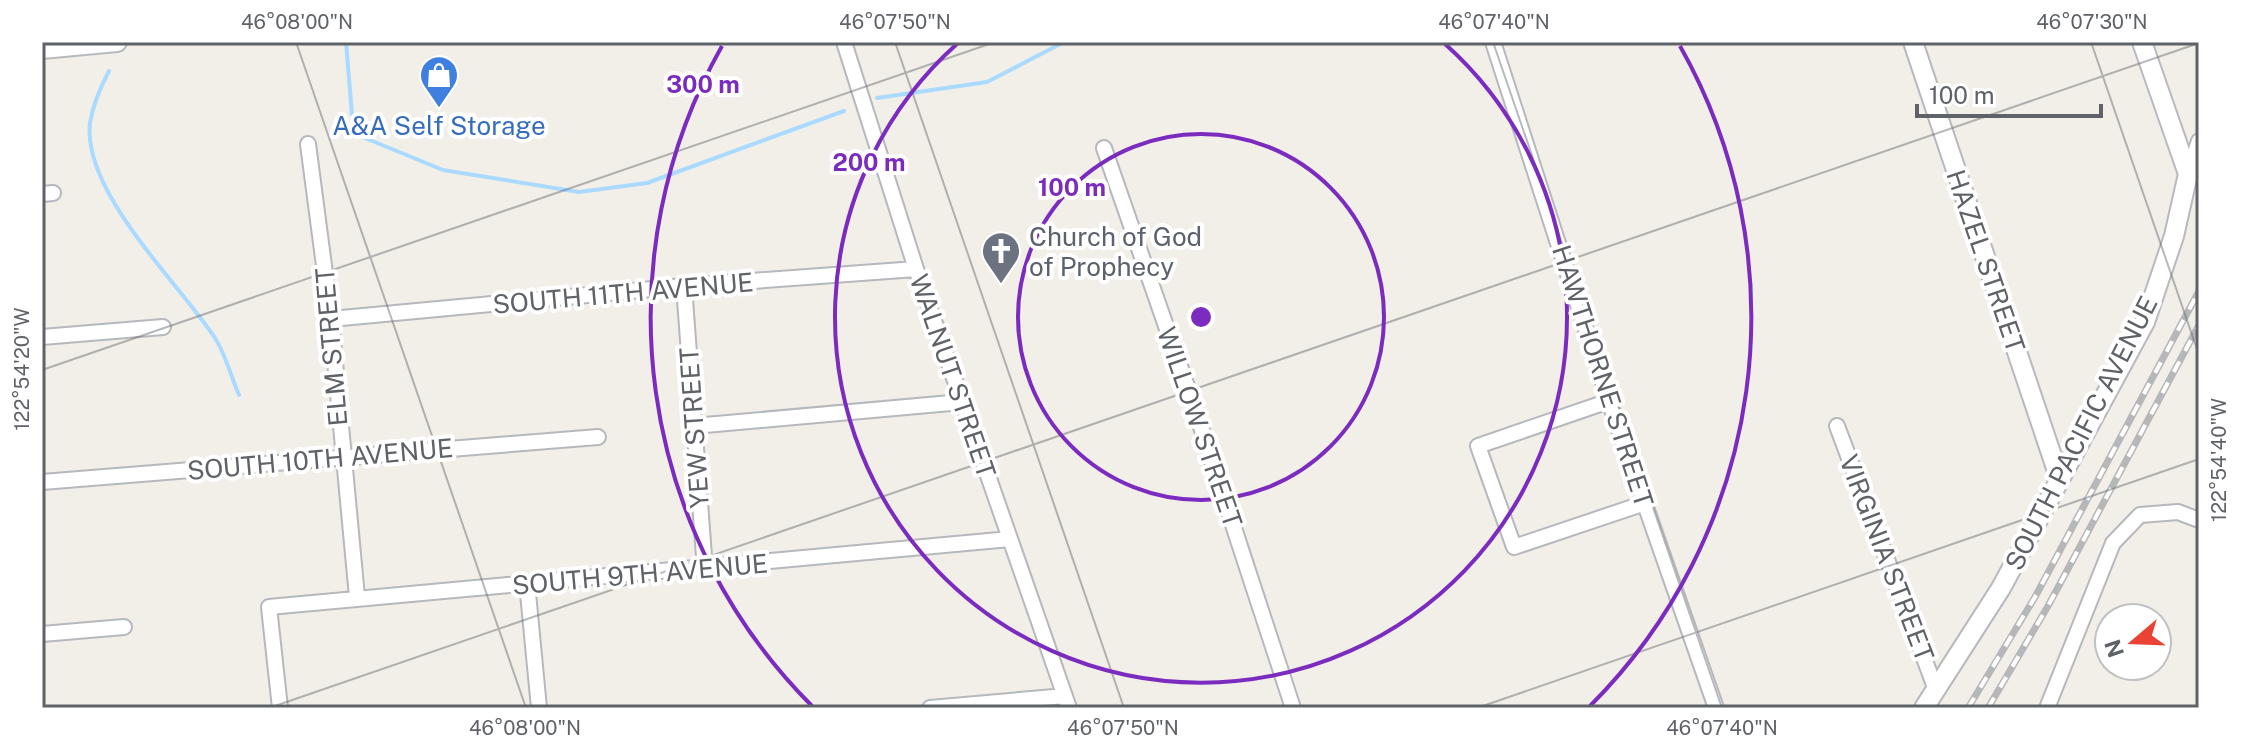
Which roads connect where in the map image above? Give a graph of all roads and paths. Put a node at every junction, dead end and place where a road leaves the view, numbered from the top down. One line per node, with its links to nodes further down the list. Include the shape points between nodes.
1 (117, 42): 6 (street)
2 (844, 42): 11 (street, WALNUT STREET)
3 (1493, 42): 16 (street, HAWTHORNE STREET)
4 (1913, 42): 22 (street, HAZEL STREET)
5 (2142, 42): 10 (street)
6 (42, 49)
7 (2199, 141): 10 (street, SOUTH PACIFIC AVENUE)
8 (308, 144): 13 (street, ELM STREET)
9 (1104, 148): 37 (street, WILLOW STREET)
10 (2188, 174): 22 (street, SOUTH PACIFIC AVENUE, via 2145,322)
11 (916, 269): 12 (street, SOUTH 11TH AVENUE); 17 (street, WALNUT STREET)
12 (684, 286): 13 (street, SOUTH 11TH AVENUE); 18 (street, YEW STREET)
13 (331, 319): 21 (street, ELM STREET)
14 (163, 327): 15 (street)
15 (42, 337)
16 (1609, 401): 24 (street, HAWTHORNE STREET); 24 (street, via 1478,446 1498,504 1514,547)
17 (962, 402): 18 (street); 26 (street, WALNUT STREET)
18 (694, 426): 27 (street, YEW STREET)
19 (1837, 426): 32 (street, VIRGINIA STREET)
20 (598, 437): 21 (street, SOUTH 10TH AVENUE)
21 (341, 457): 23 (street, SOUTH 10TH AVENUE); 29 (street, ELM STREET)
22 (2060, 480): 32 (street, SOUTH PACIFIC AVENUE, via 2001,588)
23 (42, 482)
24 (1645, 503): 38 (street, HAWTHORNE STREET)
25 (2199, 520): 40 (street, via 2178,512 2140,515 2113,543)
26 (1010, 539): 27 (street, SOUTH 9TH AVENUE); 33 (street, WALNUT STREET)
27 (705, 570): 28 (street, SOUTH 9TH AVENUE)
28 (527, 583): 29 (street, SOUTH 9TH AVENUE); 35 (street)
29 (357, 597): 34 (street, SOUTH 9TH AVENUE, via 269,607)
30 (124, 627): 31 (street)
31 (42, 634)
32 (1936, 690): 39 (street, SOUTH PACIFIC AVENUE)
33 (1067, 702): 36 (street)
34 (280, 708)
35 (539, 708)
36 (930, 708)
37 (1293, 708)
38 (1716, 708)
39 (1924, 708)
40 (2047, 708)

